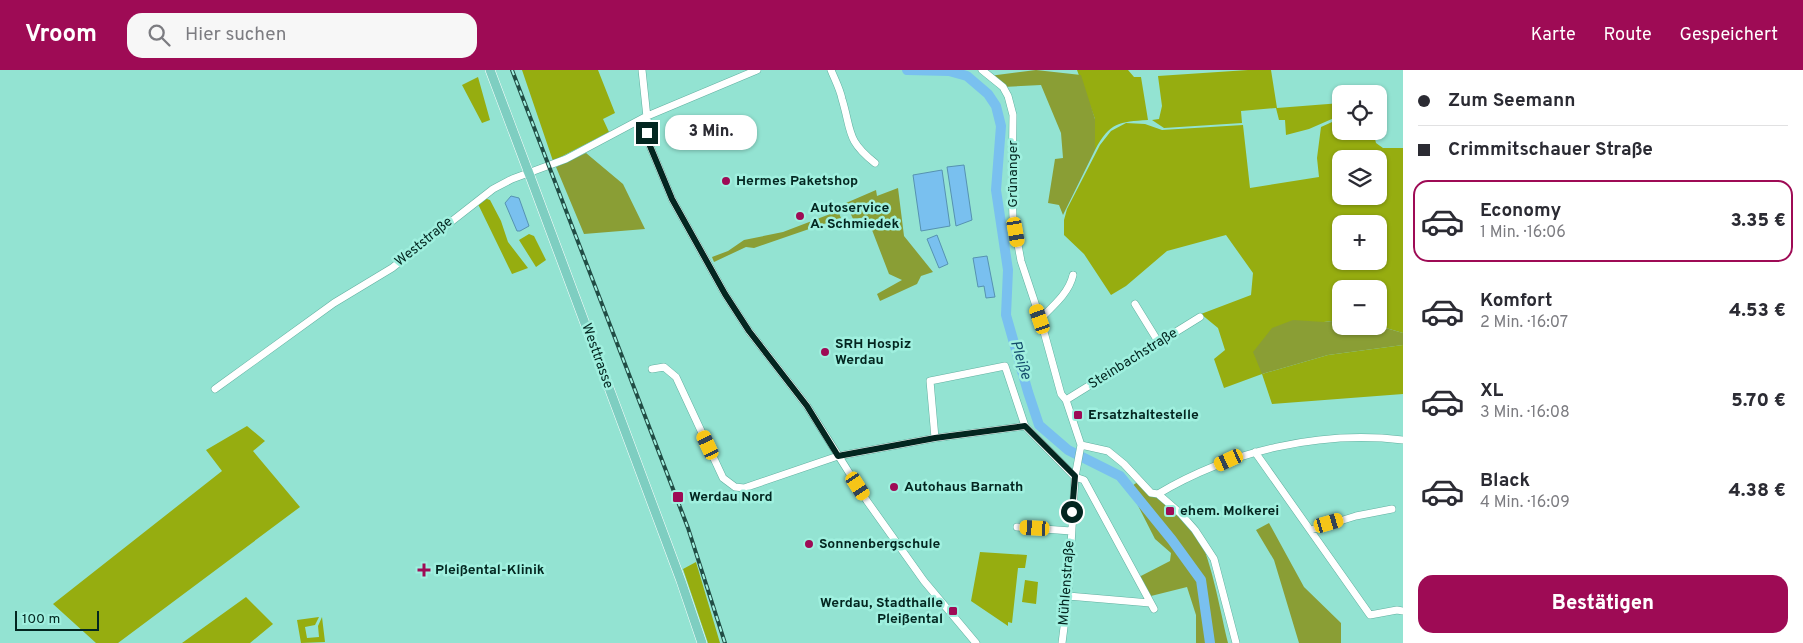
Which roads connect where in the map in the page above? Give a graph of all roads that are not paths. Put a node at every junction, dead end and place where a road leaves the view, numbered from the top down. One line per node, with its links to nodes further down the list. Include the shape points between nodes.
1 (490, 70): 30 (main road, Westtrasse)
2 (642, 70): 6 (street)
3 (757, 70): 6 (street, Weststraße)
4 (831, 70): 7 (street, via 852,139 859,150)
5 (982, 70): 11 (street, Grünanger, via 1003,87 1013,114 1013,218 1020,261)
6 (645, 117): 14 (street, Weststraße, via 566,159 493,189 392,268 334,304); 21 (street, via 650,146 697,247 730,302 807,406)
7 (876, 163)
8 (1073, 275): 11 (street, via 1064,294)
9 (1135, 304): 12 (street)
10 (1200, 317): 12 (street, Steinbachstraße)
11 (1040, 319): 15 (street, Grünanger, via 1061,394)
12 (1159, 343): 15 (street, Steinbachstraße)
13 (652, 369): 21 (street, via 664,367 676,377 723,478 736,487 755,486)
14 (215, 389)
15 (1066, 400): 19 (street, Grünanger)
16 (1025, 426): 17 (street); 17 (street, via 1005,366 930,381); 22 (street)
17 (935, 438): 21 (street)
18 (1403, 440): 20 (street, via 1340,437)
19 (1081, 448): 22 (street, Mühlenstraße); 23 (street, via 1108,451 1151,493)
20 (1255, 452): 23 (street, via 1229,460); 27 (street)
21 (838, 456): 31 (street, via 924,581)
22 (1075, 476): 26 (street, Mühlenstraße); 28 (street, via 1084,480 1152,606)
23 (1158, 494): 33 (street, via 1189,524 1214,559)
24 (1392, 508): 27 (street)
25 (1017, 527): 26 (street)
26 (1071, 530): 28 (street, Mühlenstraße)
27 (1311, 530): 29 (street, via 1370,615)
28 (1068, 596): 32 (street, Mühlenstraße)
29 (1403, 611)
30 (702, 643)
31 (976, 643)
32 (1062, 643)
33 (1236, 643)

